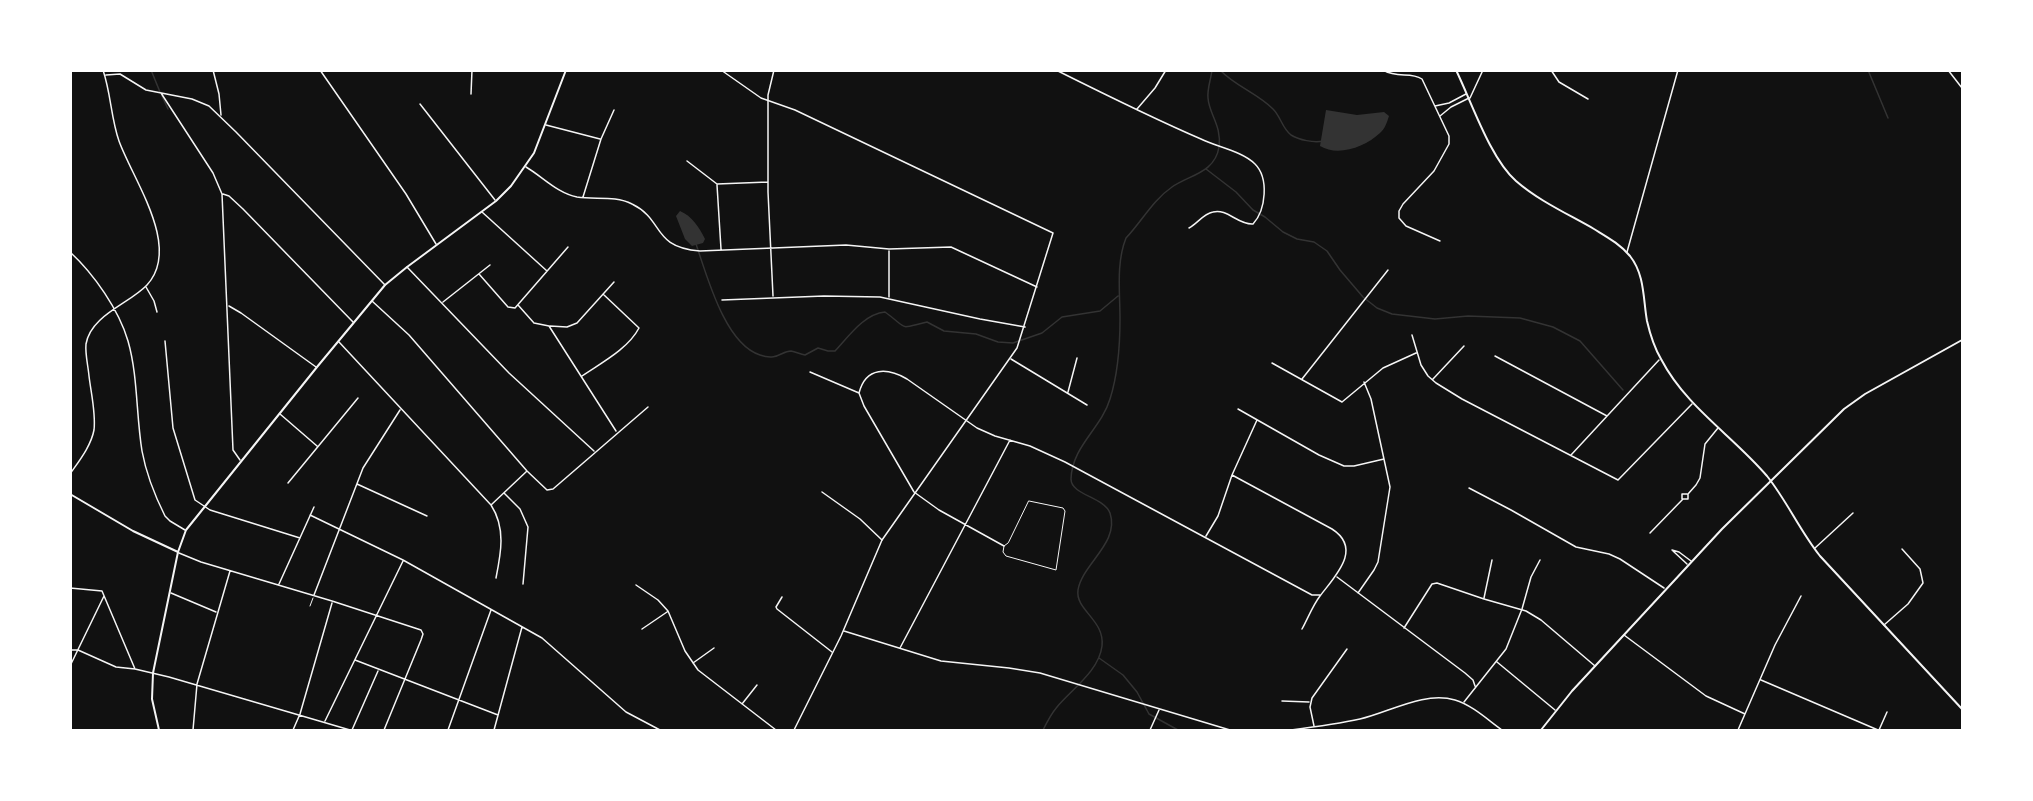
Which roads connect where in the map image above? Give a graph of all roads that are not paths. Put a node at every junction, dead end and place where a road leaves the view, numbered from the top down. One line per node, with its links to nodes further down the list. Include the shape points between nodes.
1 (103, 70): 17 (street)
2 (213, 70): 29 (street)
3 (320, 70): 43 (street)
4 (472, 70): 21 (street)
5 (566, 70): 31 (main road)
6 (721, 70): 24 (street)
7 (774, 70): 24 (street)
8 (1056, 70): 27 (street)
9 (1166, 70): 27 (street)
10 (1383, 70): 26 (street, via 1419,77)
11 (1456, 70): 20 (main road)
12 (1483, 70): 22 (street)
13 (1551, 70): 23 (street, via 1559,82)
14 (1673, 70): 16 (street)
15 (1948, 70): 18 (street)
16 (1678, 71): 49 (street)
17 (105, 75): 19 (street, via 120,74 142,88); 57 (street, via 118,140 158,237 158,266)
18 (1962, 88)
19 (161, 93): 29 (street, via 200,102); 37 (street, via 213,173)
20 (1467, 93): 22 (main road); 26 (street)
21 (471, 94)
22 (1470, 98): 30 (street); 49 (main road, via 1496,156 1512,177)
23 (1588, 99)
24 (769, 101): 35 (street); 58 (street, via 1053,233)
25 (420, 104): 39 (street)
26 (1435, 106): 30 (street)
27 (1136, 109): 41 (street, via 1246,158 1259,170 1264,195 1253,224 1214,211)
28 (614, 110): 32 (street)
29 (221, 116): 56 (street)
30 (1439, 116): 42 (street, via 1449,136 1448,148 1399,214 1406,226)
31 (545, 125): 32 (street); 34 (main road)
32 (601, 139): 38 (street)
33 (687, 160): 36 (street)
34 (526, 167): 38 (street, via 562,192); 39 (main road)
35 (768, 183): 36 (street); 45 (street)
36 (717, 184): 47 (street)
37 (222, 194): 66 (street); 69 (street, via 243,209)
38 (583, 198): 47 (street, via 632,204 675,246)
39 (495, 201): 40 (main road)
40 (482, 211): 43 (main road); 53 (street)
41 (1189, 228)
42 (1440, 241)
43 (436, 244): 51 (main road)
44 (568, 247): 53 (street)
45 (771, 248): 46 (street, via 846,245); 47 (street); 60 (street)
46 (889, 249): 58 (street, via 951,247); 61 (street)
47 (721, 250)
48 (70, 252): 67 (street, via 87,269)
49 (1627, 253): 80 (main road, via 1640,274 1647,322)
50 (490, 265): 54 (street)
51 (406, 267): 56 (main road); 64 (street)
52 (1388, 270): 86 (street)
53 (548, 271): 65 (street)
54 (479, 274): 64 (street); 65 (street, via 508,307)
55 (614, 282): 59 (street)
56 (385, 285): 63 (main road)
57 (146, 286): 67 (street); 68 (street)
58 (1037, 287): 71 (street)
59 (603, 294): 70 (street, via 574,324); 85 (street, via 639,328 615,354)
60 (774, 298): 61 (street); 62 (street)
61 (889, 298): 71 (street)
62 (722, 300)
63 (371, 301): 69 (main road); 109 (street, via 409,335)
64 (442, 303): 105 (street, via 509,373)
65 (518, 305): 70 (street, via 534,322)
66 (228, 306): 83 (street); 108 (street, via 233,450)
67 (114, 310): 110 (street, via 87,340 94,427 90,442); 130 (street, via 130,349 147,469 165,516)
68 (157, 312)
69 (353, 322): 74 (main road)
70 (549, 326): 85 (street)
71 (1025, 327): 81 (street)
72 (1412, 334): 77 (street)
73 (165, 341): 123 (street, via 175,438 194,498)
74 (338, 341): 83 (main road); 95 (street)
75 (1962, 342): 112 (main road, via 1850,404)
76 (1464, 346): 87 (street)
77 (1416, 353): 87 (street); 88 (street, via 1391,363)
78 (1495, 356): 98 (street)
79 (1077, 358): 90 (street)
80 (1660, 358): 92 (main road); 98 (street)
81 (1011, 359): 90 (street); 100 (street)
82 (1272, 363): 86 (street)
83 (316, 367): 97 (main road)
84 (810, 372): 89 (street)
85 (581, 377): 102 (street)
86 (1301, 380): 88 (street, via 1342,402)
87 (1432, 380): 106 (street)
88 (1364, 382): 107 (street)
89 (859, 393): 100 (street, via 866,379 888,371 908,379); 117 (street)
90 (1068, 393): 93 (street)
91 (358, 398): 104 (street)
92 (1693, 403): 101 (main road); 106 (street, via 1618,480)
93 (1087, 405)
94 (648, 407): 102 (street)
95 (401, 408): 114 (street); 122 (street)
96 (1238, 409): 99 (street)
97 (279, 414): 104 (street); 108 (main road)
98 (1607, 416): 106 (street)
99 (1258, 420): 107 (street, via 1344,466); 111 (street)
100 (966, 421): 103 (street); 117 (street)
101 (1718, 428): 112 (main road); 120 (street, via 1705,444 1700,477)
102 (617, 433): 105 (street)
103 (1010, 440): 128 (street); 132 (street, via 1065,462)
104 (318, 447): 113 (street)
105 (595, 452): 109 (street, via 553,489 542,488)
106 (1570, 456)
107 (1385, 459): 153 (street, via 1390,488 1381,549 1374,570)
108 (240, 461): 123 (main road)
109 (527, 471): 118 (street)
110 (70, 474)
111 (1232, 475): 132 (street, via 1222,507); 145 (street, via 1332,529 1343,540 1346,550)
112 (1770, 480): 136 (main road); 142 (main road)
113 (288, 483)
114 (356, 484): 127 (street); 129 (street)
115 (1469, 488): 151 (street, via 1576,547 1620,559)
116 (822, 492): 134 (street)
117 (914, 492): 128 (street); 134 (street)
118 (504, 493): 122 (street); 147 (street, via 528,526)
119 (70, 494): 138 (main road)
120 (1688, 494): 121 (street, via 1687,500); 121 (street, via 1682,494)
121 (1683, 499): 131 (street)
122 (491, 505): 146 (street, via 500,522)
123 (203, 507): 130 (main road); 133 (street)
124 (314, 507): 126 (street)
125 (1853, 513): 136 (street)
126 (310, 515): 129 (street); 133 (street)
127 (427, 516)
128 (965, 525): 135 (street); 175 (street)
129 (339, 529): 139 (street); 156 (street)
130 (186, 530): 138 (main road)
131 (1650, 533)
132 (1206, 537): 154 (street, via 1312,595)
133 (300, 538): 148 (street)
134 (882, 540): 172 (street)
135 (1004, 546): 135 (lane, via 1002,552 1006,556 1056,570 1065,510 1029,501)
136 (1814, 548): 167 (main road)
137 (1902, 549): 167 (street, via 1920,569 1923,583 1908,604)
138 (178, 552): 144 (street); 152 (main road)
139 (403, 560): 162 (street); 166 (street)
140 (1492, 560): 159 (street)
141 (1540, 560): 163 (street)
142 (1691, 561): 143 (main road); 143 (street, via 1672,550)
143 (1688, 565): 151 (main road)
144 (230, 571): 148 (street); 165 (street)
145 (1336, 577): 153 (street); 154 (street)
146 (496, 578)
147 (523, 584)
148 (279, 585): 156 (street)
149 (636, 585): 164 (street)
150 (70, 588): 155 (street, via 102,591)
151 (1666, 589): 173 (main road)
152 (170, 593): 165 (street); 187 (main road)
153 (1358, 593): 169 (street)
154 (1320, 595): 171 (street)
155 (104, 596): 178 (street); 185 (street)
156 (314, 596): 160 (street); 161 (lane)
157 (1801, 596): 188 (street)
158 (782, 597): 179 (street, via 777,609)
159 (1484, 599): 163 (street); 169 (street, via 1432,584)
160 (332, 601): 166 (street); 202 (street)
161 (310, 606)
162 (491, 609): 168 (street); 193 (street)
163 (1522, 609): 181 (street); 184 (street, via 1541,620)
164 (668, 611): 170 (street); 182 (street)
165 (217, 613): 190 (street)
166 (376, 615): 180 (street); 189 (street, via 422,631)
167 (1883, 626): 200 (main road)
168 (522, 627): 204 (street); 215 (street, via 542,638 626,712)
169 (1404, 628): 192 (street, via 1473,680)
170 (642, 629)
171 (1302, 629)
172 (843, 631): 175 (street); 179 (street)
173 (1624, 634): 184 (main road); 203 (street, via 1706,696)
174 (714, 648): 182 (street)
175 (900, 649): 198 (street, via 952,663 1036,672)
176 (1347, 649): 195 (street)
177 (70, 650): 178 (street)
178 (78, 650): 183 (street); 185 (street, via 116,668)
179 (833, 652): 217 (street)
180 (355, 660): 186 (street); 205 (street)
181 (1497, 662): 192 (street); 199 (street)
182 (692, 663): 197 (street)
183 (70, 666)
184 (1595, 666): 199 (main road)
185 (135, 669): 187 (street)
186 (378, 669): 189 (street); 211 (street)
187 (153, 673): 190 (street); 208 (main road, via 152,699)
188 (1760, 679): 203 (street); 225 (street)
189 (405, 680): 193 (street); 212 (street)
190 (197, 684): 202 (street); 209 (street)
191 (757, 685): 197 (street)
192 (1475, 686): 196 (street)
193 (458, 700): 204 (street); 213 (street)
194 (1282, 701): 195 (street)
195 (1310, 702): 206 (street)
196 (1463, 703): 207 (street, via 1432,698); 222 (street)
197 (741, 704): 216 (street)
198 (1159, 710): 218 (street); 219 (street)
199 (1556, 710): 223 (main road)
200 (1962, 710)
201 (1887, 712): 225 (street)
202 (300, 714): 205 (street); 210 (street)
203 (1745, 714): 224 (street)
204 (498, 716): 214 (street)
205 (325, 722): 211 (street)
206 (1315, 726): 207 (street); 220 (street)
207 (1319, 726): 221 (street)
208 (159, 730)
209 (193, 730)
210 (293, 730)
211 (351, 730)
212 (384, 730)
213 (448, 730)
214 (494, 730)
215 (660, 730)
216 (776, 730)
217 (794, 730)
218 (1149, 730)
219 (1230, 730)
220 (1291, 730)
221 (1320, 730)
222 (1502, 730)
223 (1541, 730)
224 (1738, 730)
225 (1879, 730)

